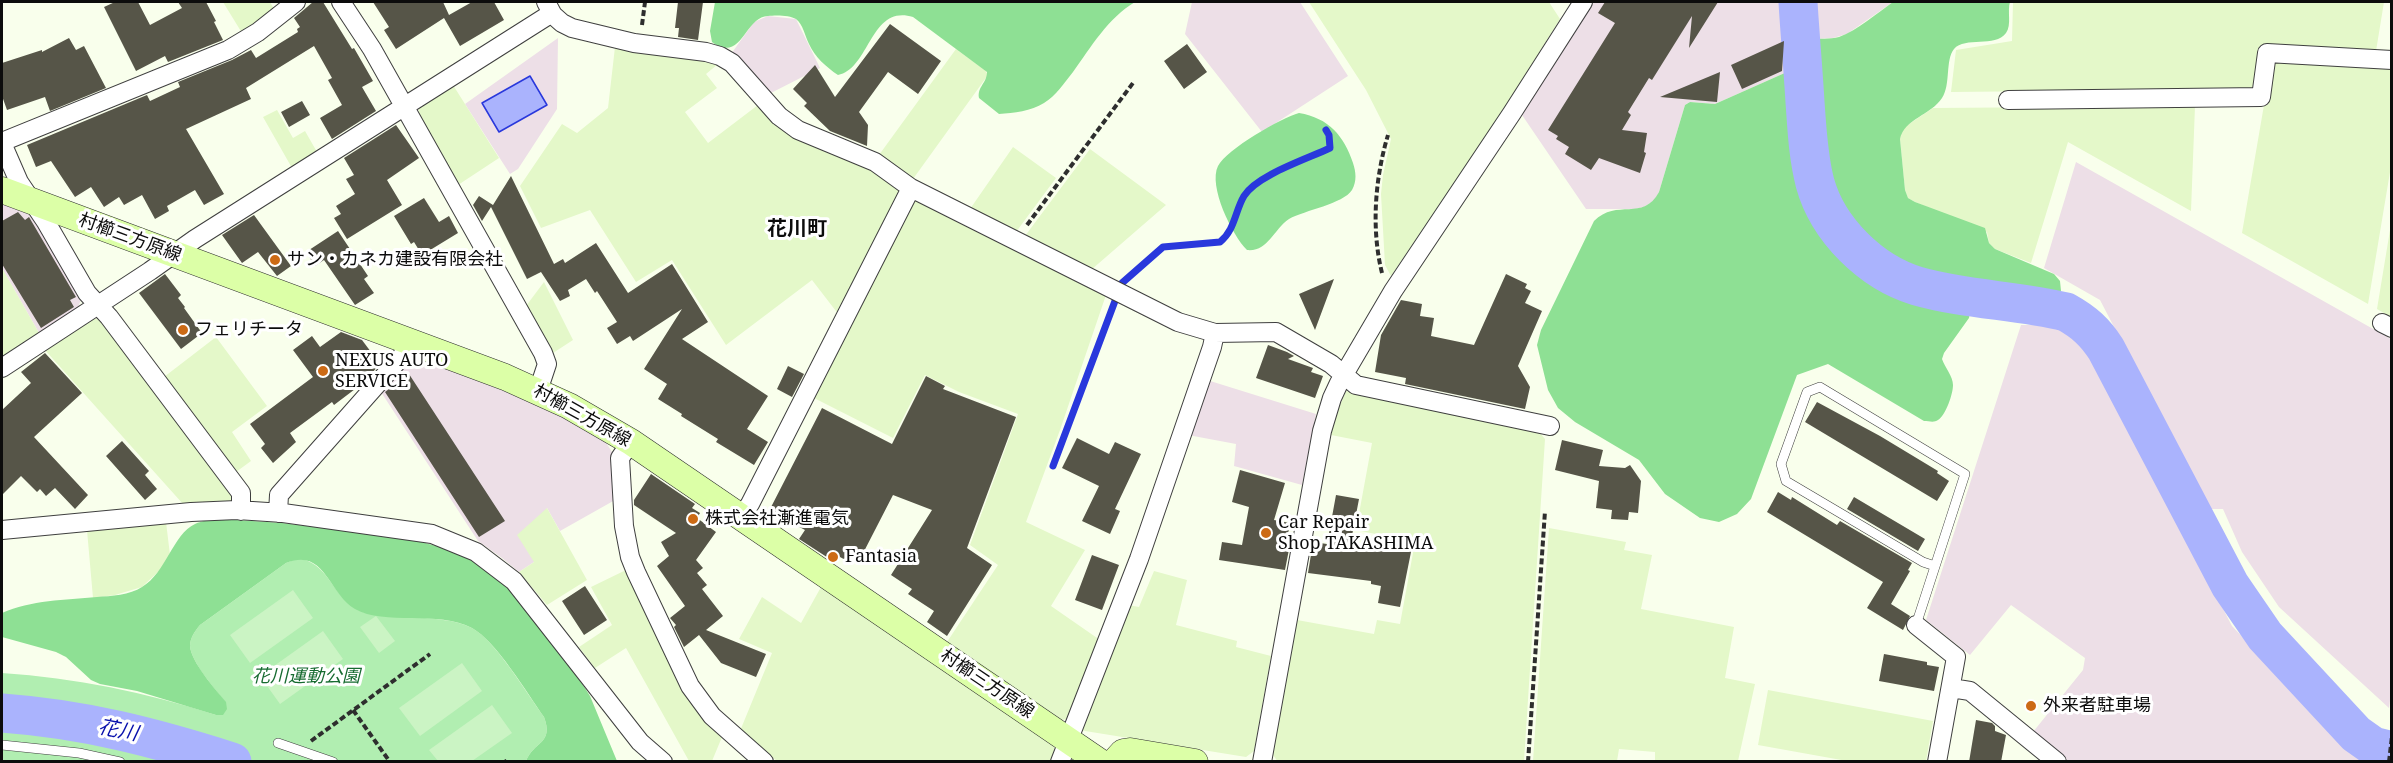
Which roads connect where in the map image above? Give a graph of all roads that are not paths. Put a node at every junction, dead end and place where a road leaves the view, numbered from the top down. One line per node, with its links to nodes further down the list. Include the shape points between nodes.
1 (296, 2): 8 (street, via 228,50)
2 (341, 2): 7 (street)
3 (1583, 2): 17 (street, via 1396,286)
4 (549, 7): 7 (street); 9 (street, via 562,23 572,28 634,43 720,56 732,63 779,116 798,130 874,162)
5 (2391, 60): 6 (street, via 2267,53 2261,97)
6 (2008, 100)
7 (404, 106): 12 (street); 18 (street, via 543,353 547,364)
8 (2, 142): 11 (street)
9 (911, 188): 14 (street, via 1178,322); 23 (street)
10 (2, 190): 11 (main road, 村櫛三方原線)
11 (32, 202): 12 (main road, 村櫛三方原線); 13 (street)
12 (174, 254): 13 (street); 15 (main road, 村櫛三方原線)
13 (98, 305): 16 (street); 21 (street, via 241,493)
14 (1215, 333): 17 (street, via 1276,332); 30 (street, via 1139,559)
15 (408, 341): 18 (main road, 村櫛三方原線); 22 (street, via 402,356 279,495)
16 (2, 368)
17 (1344, 375): 19 (street, via 1356,385); 39 (street, via 1322,431)
18 (538, 391): 20 (main road, 村櫛三方原線)
19 (1550, 426)
20 (631, 442): 23 (main road, 村櫛三方原線); 35 (street, via 620,458 624,526 636,572 700,702)
21 (241, 511): 22 (street); 24 (street, via 190,512)
22 (278, 513): 34 (street, via 408,529 454,541 476,552 514,581 640,742)
23 (741, 517): 30 (main road, 村櫛三方原線)
24 (2, 530)
25 (1935, 566): 25 (lane, via 1965,474 1820,387 1807,392 1781,464 1786,481); 26 (lane)
26 (1916, 625): 27 (street, via 1956,657)
27 (1951, 687): 40 (street); 41 (street, via 1970,691)
28 (278, 743): 31 (lane)
29 (2, 745): 32 (lane)
30 (1064, 751): 36 (main road, 村櫛三方原線)
31 (305, 758): 33 (lane)
32 (120, 762)
33 (333, 762)
34 (663, 762)
35 (764, 762)
36 (1100, 762)
37 (1114, 762): 38 (main road, via 1123,752 1130,751)
38 (1195, 762)
39 (1262, 762)
40 (1938, 762)
41 (2057, 762)

